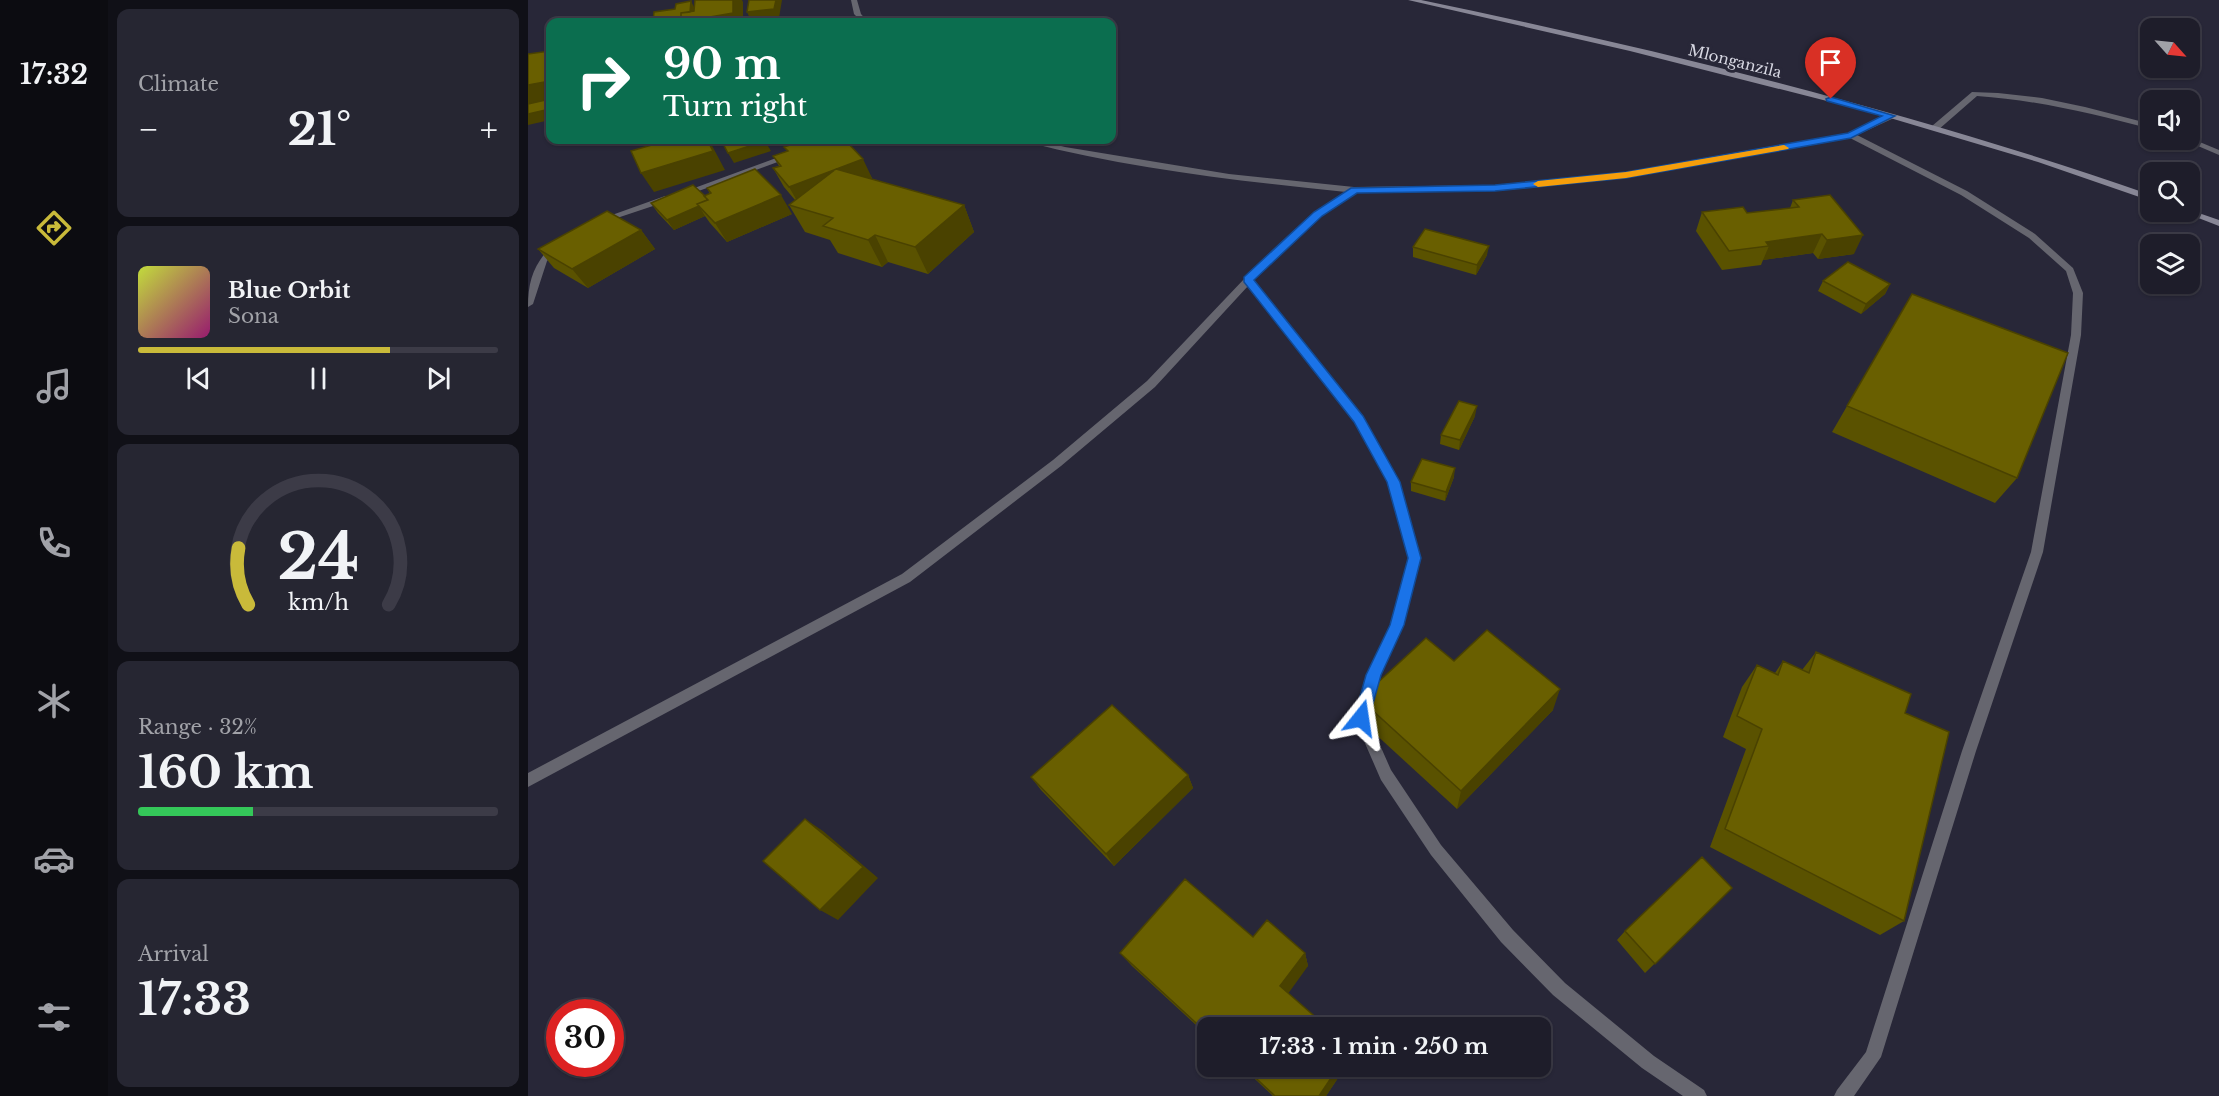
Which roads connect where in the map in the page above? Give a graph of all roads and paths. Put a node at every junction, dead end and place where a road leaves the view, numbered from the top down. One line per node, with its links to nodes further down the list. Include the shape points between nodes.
1 (854, 0): 3 (street)
2 (1412, 0): 4 (street, Mlonganzila, via 1525,24)
3 (862, 18)
4 (1891, 116): 6 (street, Mlonganzila); 7 (street)
5 (2140, 124): 6 (street, via 2020,95 1975,94)
6 (1935, 128): 13 (street, Mlonganzila)
7 (1851, 135): 12 (street, via 1626,175 1495,188); 22 (street, via 1964,193 2032,236 2070,270 2078,293 2076,335 2037,552 1969,751 1873,1057)
8 (1044, 144): 12 (street, via 1229,177)
9 (2200, 145): 11 (street)
10 (803, 151): 16 (street)
11 (2219, 153)
12 (1354, 190): 18 (street, via 1318,214)
13 (2140, 194)
14 (2200, 216): 15 (street)
15 (2219, 223)
16 (589, 224)
17 (559, 241): 19 (street, via 543,260)
18 (1248, 280): 20 (street, via 1151,384 906,578); 21 (street, via 1359,420 1393,482 1414,558 1397,625 1373,675 1361,718 1386,775 1436,850 1507,936 1559,989 1648,1062)
19 (528, 304)
20 (528, 780)
21 (1698, 1096)
22 (1843, 1096)

